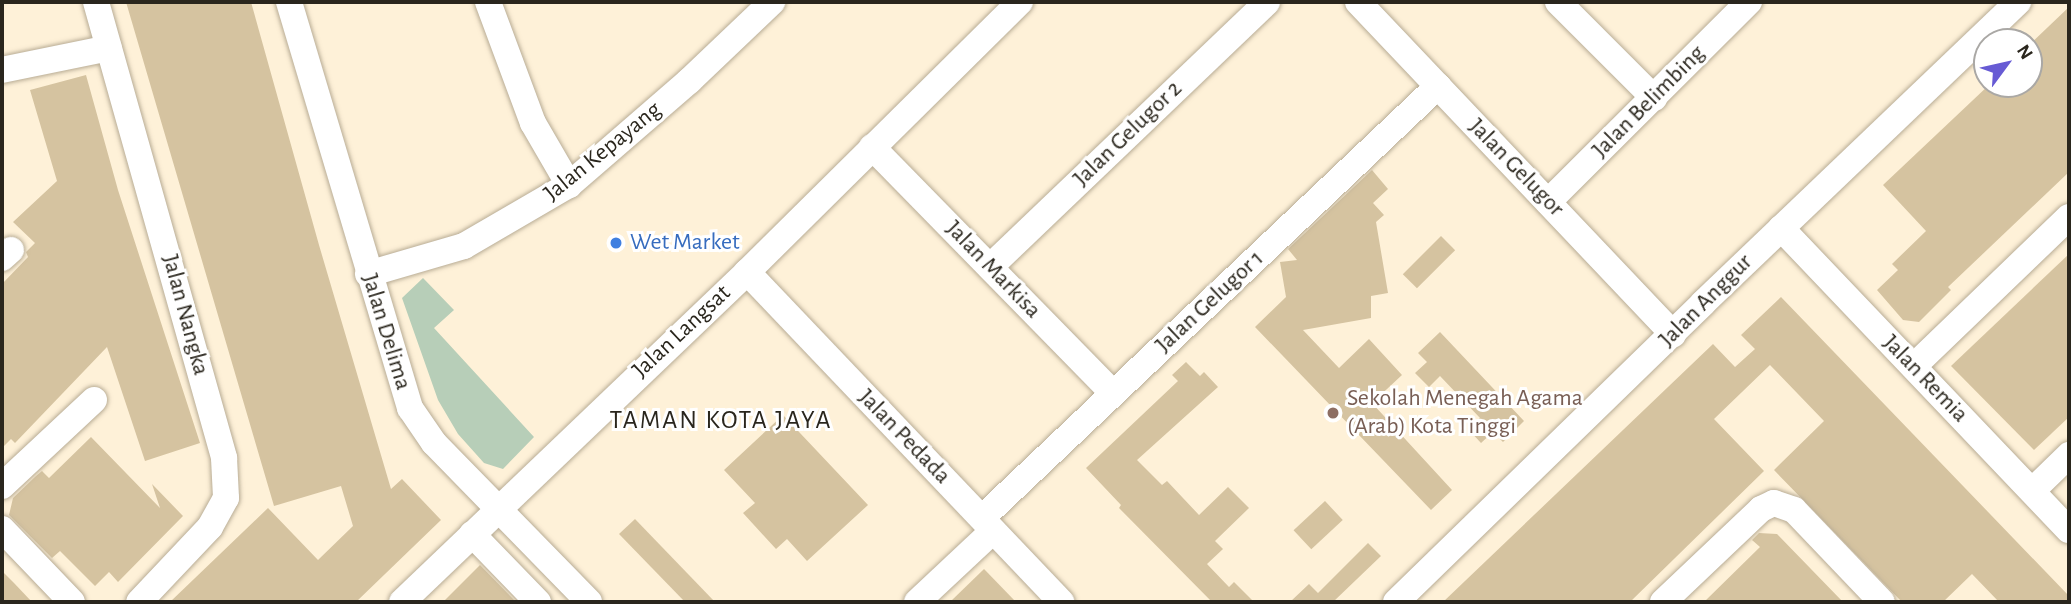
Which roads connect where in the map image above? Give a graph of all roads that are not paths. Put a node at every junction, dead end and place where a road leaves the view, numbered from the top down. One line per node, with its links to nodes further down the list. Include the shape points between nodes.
1 (96, 2): 11 (street, Jalan Nangka)
2 (289, 2): 22 (street, Jalan Delima)
3 (488, 2): 16 (street, via 533,122)
4 (772, 2): 16 (street, Jalan Kepayang, via 690,81)
5 (1020, 2): 15 (street, Jalan Langsat)
6 (1267, 2): 20 (street, Jalan Gelugor 2)
7 (1358, 2): 13 (street, Jalan Gelugor)
8 (1558, 2): 14 (street)
9 (1749, 2): 14 (street, Jalan Belimbing)
10 (2018, 2): 19 (street, Jalan Anggur)
11 (109, 48): 12 (street); 36 (street, Jalan Nangka, via 224,458 226,498 211,527)
12 (2, 70)
13 (1438, 86): 17 (street, Jalan Gelugor); 25 (street, Jalan Gelugor 1)
14 (1654, 97): 17 (street, Jalan Belimbing)
15 (872, 147): 20 (street, Jalan Markisa); 21 (street, Jalan Langsat)
16 (569, 185): 22 (street, Jalan Kepayang, via 464,246)
17 (1548, 202): 23 (street, Jalan Gelugor)
18 (2069, 217): 24 (street)
19 (1781, 228): 23 (street, Jalan Anggur); 24 (street, Jalan Remia)
20 (990, 267): 25 (street, Jalan Markisa)
21 (747, 272): 30 (street, Jalan Langsat); 31 (street, Jalan Pedada)
22 (368, 274): 30 (street, Jalan Delima, via 420,427)
23 (1673, 334): 42 (street, Jalan Anggur)
24 (1914, 366): 29 (street, Jalan Remia)
25 (1113, 393): 31 (street, Jalan Gelugor 1)
26 (94, 400): 28 (street)
27 (2069, 455): 29 (street)
28 (2, 486)
29 (2032, 491): 33 (street, Jalan Remia)
30 (498, 509): 34 (street, Jalan Langsat); 39 (street, Jalan Delima)
31 (987, 525): 40 (street, Jalan Gelugor 1); 41 (street, Jalan Pedada)
32 (2, 529): 35 (street)
33 (2069, 530)
34 (472, 534): 37 (street, Jalan Langsat); 38 (street)
35 (72, 602)
36 (139, 602)
37 (402, 602)
38 (538, 602)
39 (589, 602)
40 (917, 602)
41 (1061, 602)
42 (1396, 602)
43 (1663, 602): 44 (street, via 1761,509 1774,503 1794,510)
44 (1882, 602)

